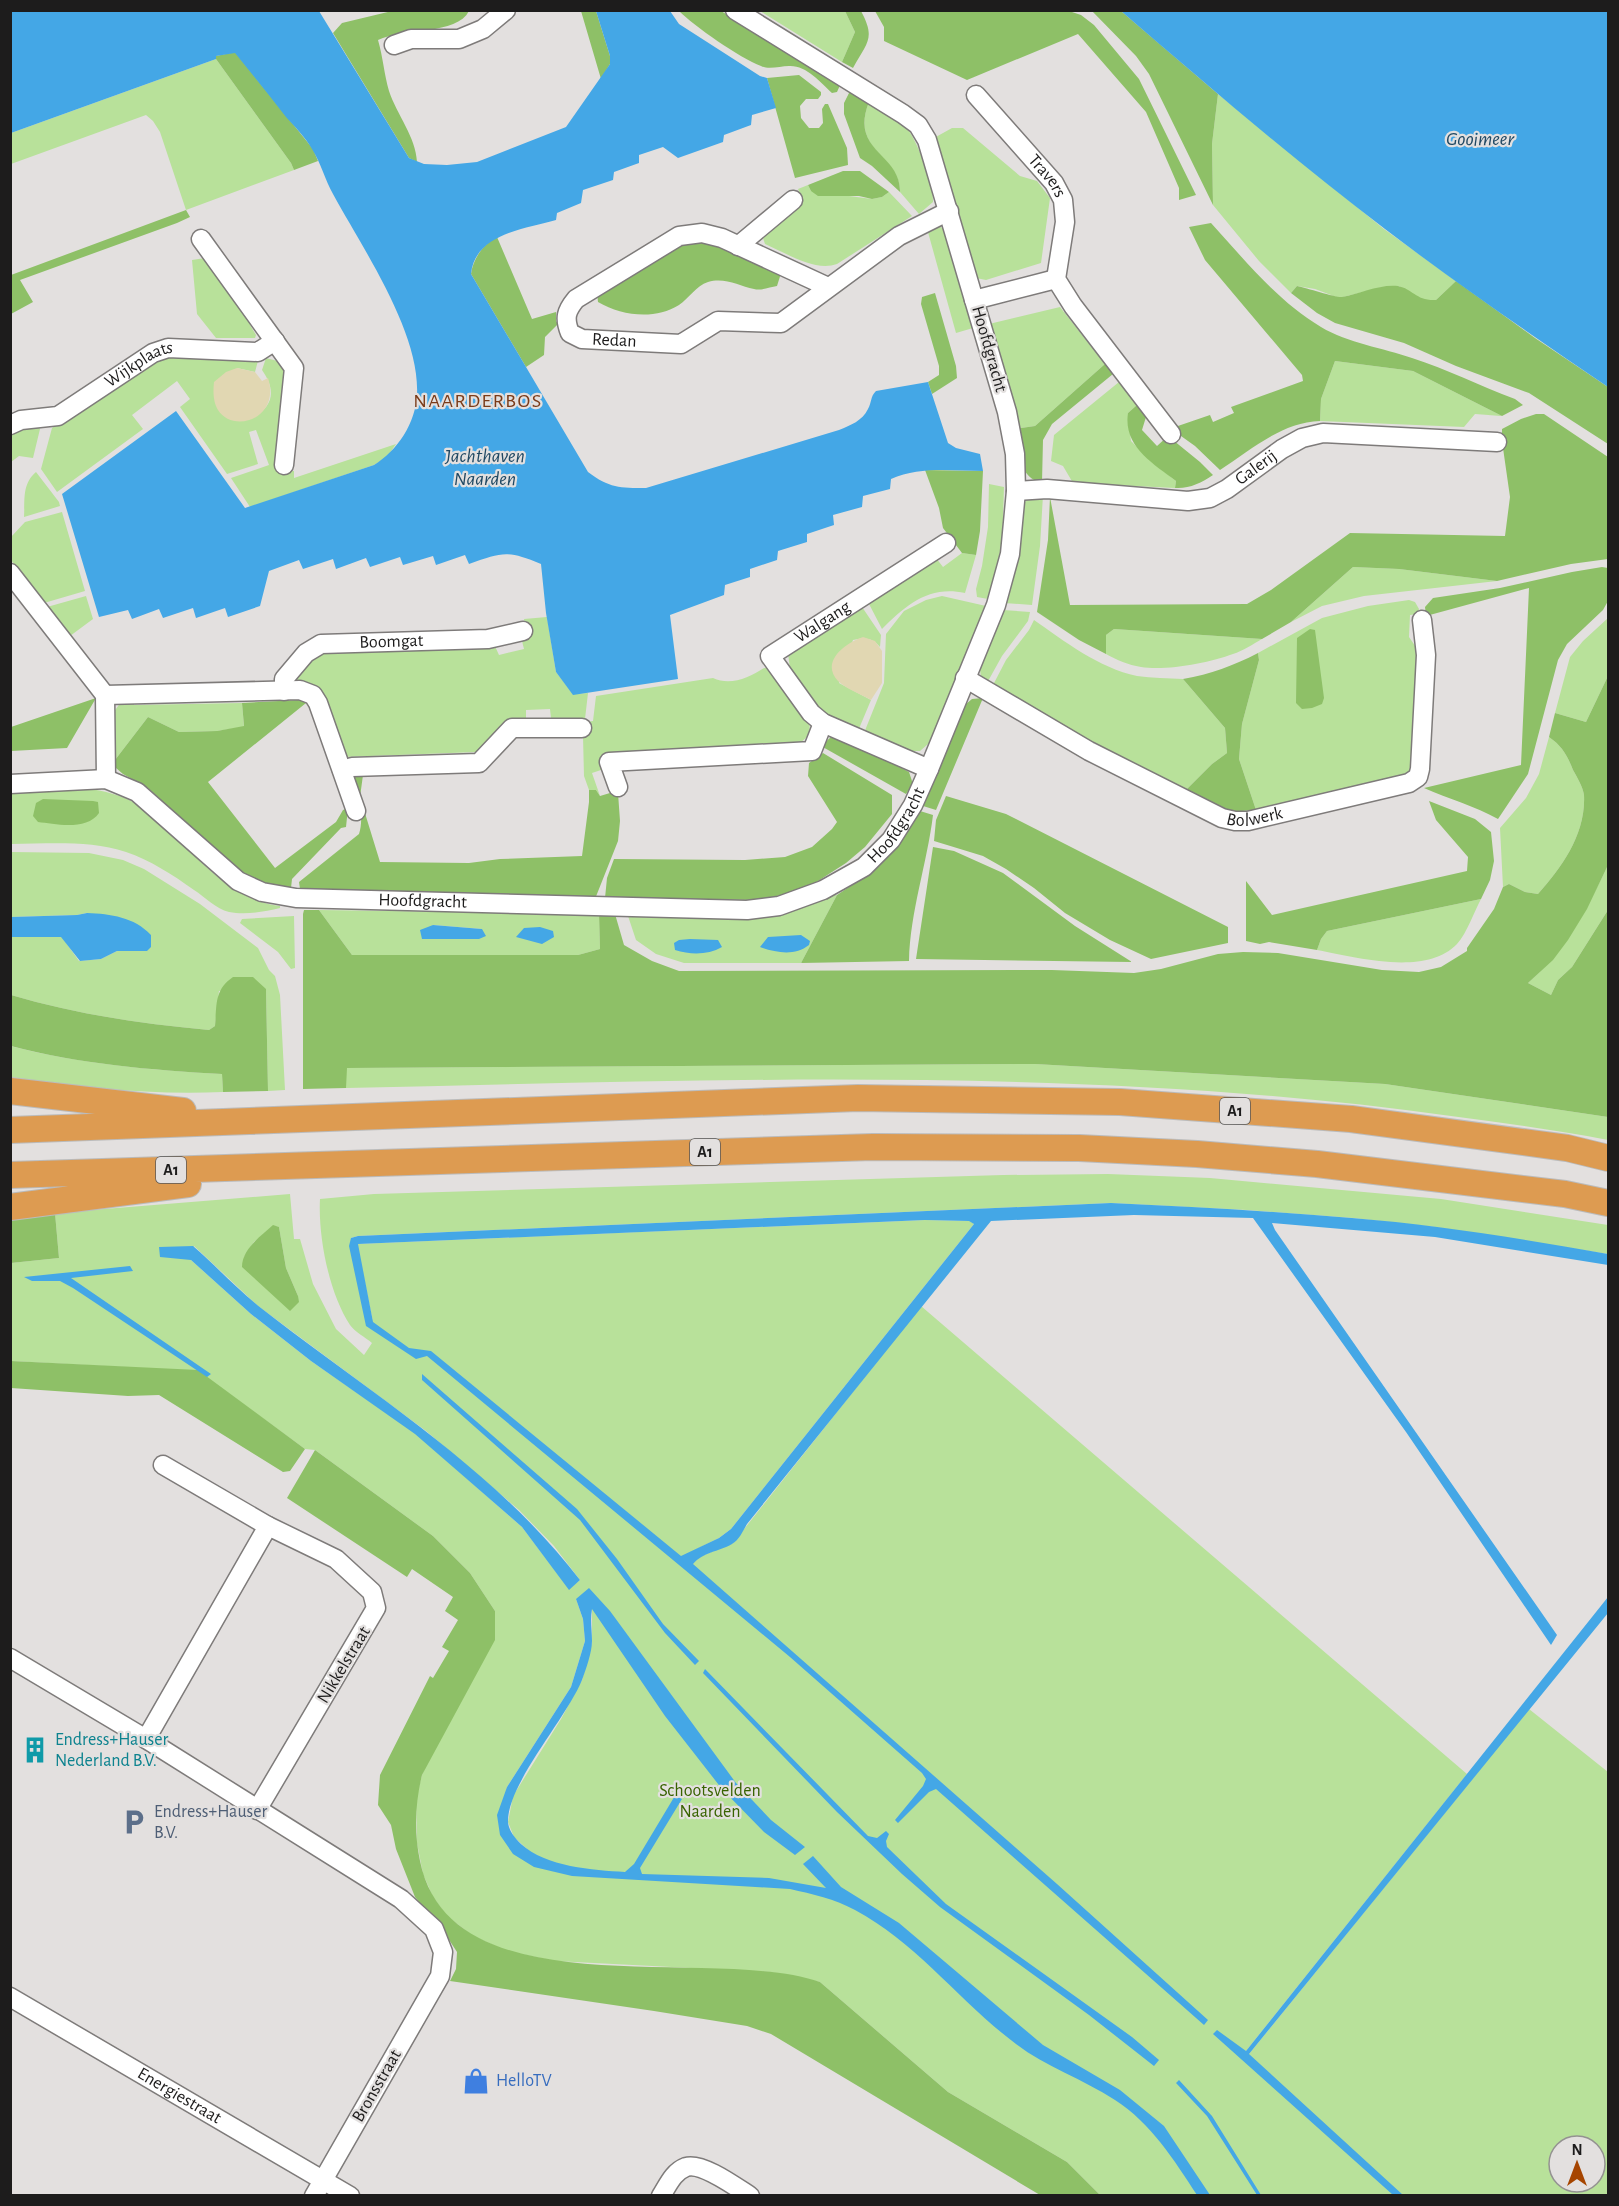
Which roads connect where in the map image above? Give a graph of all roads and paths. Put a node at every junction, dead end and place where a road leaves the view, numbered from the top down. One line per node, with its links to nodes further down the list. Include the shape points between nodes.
1 (735, 10): 6 (street, Hoofdgracht, via 918,125 927,140)
2 (500, 12): 3 (street, via 483,29 459,39 411,39)
3 (394, 45)
4 (976, 95): 9 (street, Travers, via 1054,183 1063,200 1065,222)
5 (793, 200): 8 (street)
6 (949, 211): 10 (street, Redan, via 898,236); 11 (street, Hoofdgracht)
7 (201, 239): 12 (street)
8 (738, 246): 10 (street, Redan); 10 (street, Redan, via 702,233 679,236 576,299 567,310 570,333 582,339 681,344 718,321 781,323)
9 (1056, 279): 11 (street); 14 (street)
10 (828, 287)
11 (974, 300): 17 (street, Hoofdgracht, via 1007,412 1015,454)
12 (275, 341): 13 (street, Wijkplaats, via 258,352 168,348 153,353 58,416); 16 (street, via 294,368)
13 (10, 425)
14 (1171, 434)
15 (1497, 442): 17 (street, Galerij, via 1323,433 1282,449 1210,498 1188,501 1047,489)
16 (284, 465)
17 (1016, 491): 22 (street, Hoofdgracht, via 1003,582)
18 (946, 543): 25 (street, Walgang, via 771,656)
19 (10, 573): 24 (street)
20 (1422, 620): 22 (street, Bolwerk, via 1426,655 1418,777 1409,783 1248,820 1222,818 1089,751)
21 (523, 631): 23 (street, Boomgat, via 488,639 321,644 306,653 284,679)
22 (964, 678): 27 (street, Hoofdgracht)
23 (284, 691): 24 (street); 28 (street, via 300,690 313,695)
24 (105, 695): 29 (street)
25 (823, 723): 27 (street, Walgang); 31 (street, via 812,751 609,762)
26 (582, 728): 28 (street, via 512,728 479,764)
27 (929, 769): 29 (street, Hoofdgracht, via 896,833 864,867 802,899 747,910 273,896 238,881 137,792)
28 (342, 770): 32 (street)
29 (106, 779): 30 (street, Hoofdgracht)
30 (10, 784)
31 (618, 787)
32 (356, 811)
33 (10, 1091): 34 (highway, A1)
34 (260, 1121): 35 (highway, A1); 36 (highway, A1, via 858,1098 1120,1102 1351,1119 1567,1148)
35 (10, 1130)
36 (1608, 1158)
37 (331, 1165): 38 (highway, A1); 39 (highway, A1, via 873,1147 1079,1148 1317,1164 1565,1194); 40 (highway, A1)
38 (10, 1175)
39 (1608, 1203)
40 (10, 1207)
41 (163, 1465): 42 (street, Nikkelstraat)
42 (268, 1526): 44 (street); 45 (street, Nikkelstraat, via 336,1559 372,1592 376,1608)
43 (10, 1658): 44 (street)
44 (146, 1739): 45 (street)
45 (257, 1810): 47 (street, Bronsstraat, via 401,1899 434,1929 443,1952 440,1976)
46 (10, 1997): 47 (street, Energiestraat)
47 (319, 2188): 48 (street, Energiestraat)
48 (350, 2196)
49 (661, 2196): 50 (street, via 672,2177 687,2167 703,2168)
50 (750, 2196)

